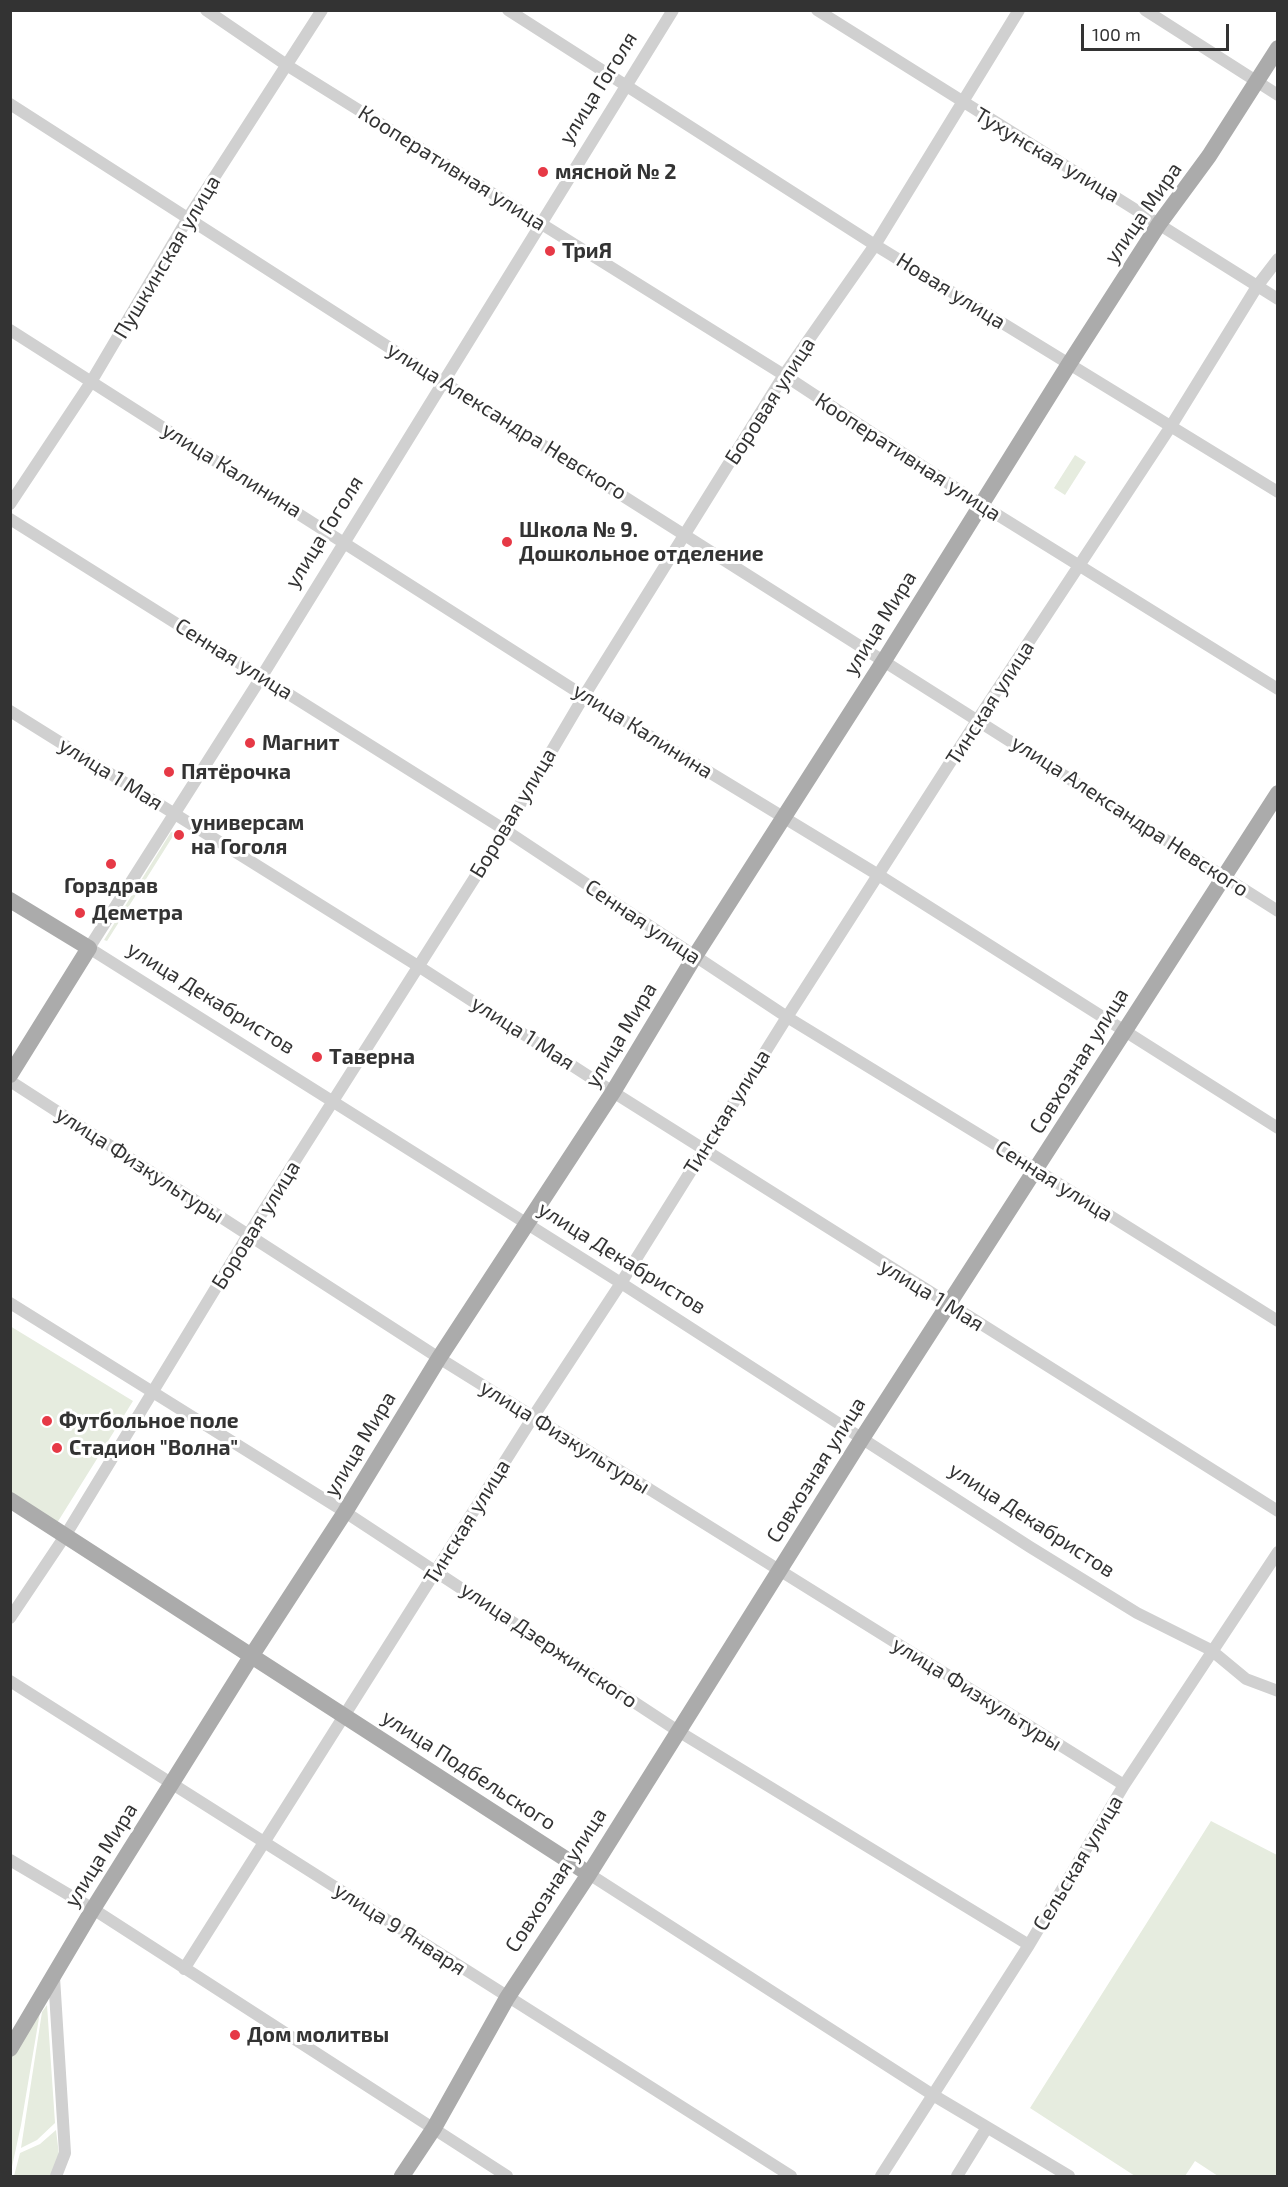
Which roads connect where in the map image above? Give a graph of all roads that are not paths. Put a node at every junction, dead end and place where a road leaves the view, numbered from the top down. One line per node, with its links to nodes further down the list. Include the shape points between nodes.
1 (206, 10): 9 (street, Кооперативная улица)
2 (322, 10): 9 (street, Пушкинская улица)
3 (508, 10): 11 (street, Новая улица)
4 (673, 10): 11 (street, улица Гоголя)
5 (817, 10): 13 (street, Тухунская улица)
6 (1019, 10): 13 (street, Боровая улица)
7 (1145, 10): 10 (street)
8 (1278, 48): 10 (main road, улица Мира)
9 (288, 66): 15 (street, Пушкинская улица); 16 (street, Кооперативная улица)
10 (1256, 82): 12 (street); 17 (main road, улица Мира)
11 (627, 85): 16 (street, улица Гоголя); 18 (street, Новая улица)
12 (1278, 95)
13 (962, 102): 17 (street, Тухунская улица); 18 (street, Боровая улица)
14 (10, 104): 15 (street, улица Александра Невского)
15 (188, 218): 25 (street, Пушкинская улица); 26 (street, улица Александра Невского)
16 (541, 223): 24 (street, Кооперативная улица); 26 (street, улица Гоголя)
17 (1159, 224): 20 (street, Тухунская улица); 23 (main road, улица Мира)
18 (875, 245): 23 (street, Новая улица); 24 (street, Боровая улица)
19 (1278, 259): 20 (street, Тинская улица)
20 (1257, 285): 21 (street, Тухунская улица); 27 (street, Тинская улица)
21 (1278, 299)
22 (10, 330): 25 (street, улица Калинина)
23 (1069, 364): 27 (street, Новая улица); 30 (main road, улица Мира)
24 (784, 375): 30 (street, Кооперативная улица); 32 (street, Боровая улица)
25 (91, 382): 29 (street, Пушкинская улица); 33 (street, улица Калинина)
26 (443, 382): 32 (street, улица Александра Невского); 33 (street, улица Гоголя)
27 (1171, 426): 28 (street, Новая улица); 34 (street, Тинская улица)
28 (1278, 492)
29 (10, 504)
30 (980, 504): 34 (street, Кооперативная улица); 35 (main road, улица Мира)
31 (10, 519): 36 (street, Сенная улица)
32 (686, 534): 35 (street, улица Александра Невского); 38 (street, Боровая улица)
33 (344, 541): 36 (street, улица Гоголя); 38 (street, улица Калинина)
34 (1079, 566): 37 (street, Кооперативная улица); 40 (street, Тинская улица)
35 (885, 659): 40 (street, улица Александра Невского); 43 (main road, улица Мира)
36 (262, 676): 42 (street, улица Гоголя); 44 (street, Сенная улица)
37 (1278, 689)
38 (584, 696): 43 (street, улица Калинина); 44 (street, Боровая улица)
39 (10, 711): 42 (street, улица 1 Мая)
40 (978, 719): 45 (street, Тинская улица); 46 (street, улица Александра Невского)
41 (1278, 793): 46 (main road, Совхозная улица)
42 (173, 813): 49 (street, улица Гоголя); 51 (street, улица 1 Мая)
43 (783, 817): 45 (street, улица Калинина); 50 (main road, улица Мира)
44 (505, 830): 50 (street, Сенная улица); 51 (street, Боровая улица)
45 (880, 876): 52 (street, Тинская улица); 53 (street, улица Калинина)
46 (1224, 876): 48 (street, улица Александра Невского); 53 (main road, Совхозная улица)
47 (10, 900): 49 (main road, улица Декабристов)
48 (1278, 911)
49 (89, 948): 54 (main road, улица Гоголя); 57 (street, улица Декабристов)
50 (695, 956): 52 (street, Сенная улица); 56 (main road, улица Мира)
51 (418, 966): 56 (street, улица 1 Мая); 57 (street, Боровая улица)
52 (787, 1017): 59 (street, Тинская улица); 60 (street, Сенная улица)
53 (1123, 1031): 58 (street, улица Калинина); 60 (main road, Совхозная улица)
54 (10, 1075)
55 (10, 1081): 62 (street, улица Физкультуры)
56 (613, 1092): 59 (street, улица 1 Мая); 61 (main road, улица Мира)
57 (334, 1101): 61 (street, улица Декабристов); 62 (street, Боровая улица)
58 (1278, 1128)
59 (703, 1149): 63 (street, Тинская улица); 65 (street, улица 1 Мая)
60 (1037, 1170): 65 (main road, Совхозная улица); 66 (street, Сенная улица)
61 (527, 1225): 63 (street, улица Декабристов); 67 (main road, улица Мира)
62 (248, 1235): 67 (street, улица Физкультуры); 68 (street, Боровая улица)
63 (621, 1283): 69 (street, Тинская улица); 70 (street, улица Декабристов)
64 (10, 1303): 68 (street, улица Дзержинского)
65 (950, 1306): 70 (main road, Совхозная улица); 72 (street, улица 1 Мая)
66 (1278, 1321)
67 (439, 1358): 69 (street, улица Физкультуры); 73 (main road, улица Мира)
68 (153, 1392): 73 (street, улица Дзержинского); 74 (street, Боровая улица)
69 (533, 1417): 76 (street, улица Физкультуры); 77 (street, Тинская улица)
70 (863, 1437): 76 (main road, Совхозная улица); 79 (street, улица Декабристов, via 1137,1613)
71 (10, 1500): 74 (main road, улица Подбельского)
72 (1278, 1511)
73 (345, 1512): 77 (street, улица Дзержинского); 80 (main road, улица Мира)
74 (64, 1536): 78 (street, Боровая улица); 80 (main road, улица Подбельского)
75 (1278, 1552): 79 (street, Сельская улица)
76 (779, 1570): 84 (main road, Совхозная улица); 86 (street, улица Физкультуры)
77 (436, 1571): 83 (street, Тинская улица); 84 (street, улица Дзержинского)
78 (10, 1618)
79 (1211, 1650): 82 (street, улица Декабристов, via 1246,1679); 86 (street, Сельская улица)
80 (252, 1654): 83 (main road, улица Подбельского); 85 (main road, улица Мира)
81 (10, 1681): 85 (street, улица 9 Января)
82 (1278, 1691)
83 (344, 1716): 87 (street, Тинская улица); 89 (main road, улица Подбельского)
84 (678, 1731): 89 (main road, Совхозная улица); 91 (street, улица Дзержинского)
85 (173, 1785): 87 (street, улица 9 Января); 90 (main road, улица Мира)
86 (1124, 1785): 91 (street, Сельская улица)
87 (266, 1842): 92 (street, Тинская улица); 94 (street, улица 9 Января)
88 (10, 1860): 90 (street)
89 (589, 1874): 94 (main road, Совхозная улица); 96 (street, улица Подбельского)
90 (93, 1909): 92 (street); 93 (main road, улица Мира)
91 (1029, 1945): 96 (street, Сельская улица)
92 (184, 1969): 97 (street)
93 (54, 1977): 95 (main road, улица Мира); 99 (street, via 65,2153)
94 (507, 1998): 97 (main road, Совхозная улица); 102 (street, улица 9 Января)
95 (10, 2049)
96 (933, 2095): 98 (street, улица Подбельского); 103 (street, Сельская улица)
97 (434, 2128): 100 (main road, Совхозная улица); 101 (street)
98 (986, 2128): 104 (street); 105 (street, улица Подбельского)
99 (56, 2176)
100 (402, 2176)
101 (507, 2176)
102 (791, 2176)
103 (881, 2176)
104 (957, 2176)
105 (1069, 2176)

